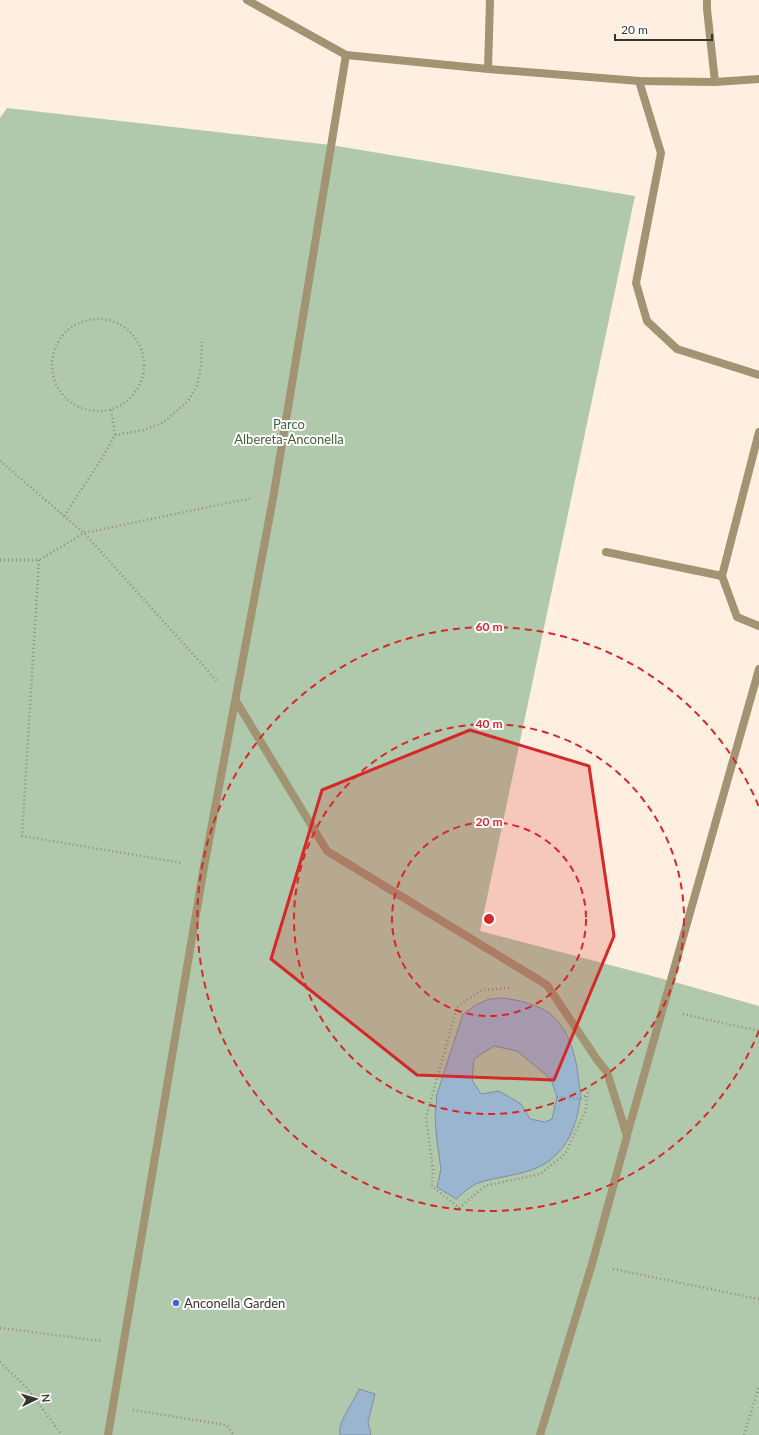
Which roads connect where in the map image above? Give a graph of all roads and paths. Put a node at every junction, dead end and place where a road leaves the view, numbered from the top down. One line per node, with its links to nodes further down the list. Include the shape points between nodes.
1 (247, 0): 4 (lane)
2 (490, 0): 5 (lane)
3 (707, 0): 8 (lane)
4 (346, 55): 5 (lane); 15 (lane)
5 (488, 69): 7 (lane)
6 (759, 79): 8 (lane)
7 (639, 81): 8 (lane); 10 (lane, via 661,153 636,283 647,321 677,349)
8 (715, 82)
9 (202, 341): 13 (path, via 197,386 188,401 164,422 144,430)
10 (759, 375)
11 (111, 409): 11 (path, via 87,410 72,403 61,392 54,378 52,362 55,347 64,333 75,324 89,319 104,318 130,331 139,343 144,357 144,372 140,386 130,398); 13 (path)
12 (759, 432): 21 (lane)
13 (115, 435): 16 (path)
14 (0, 461): 16 (path)
15 (274, 493): 17 (path); 24 (lane)
16 (64, 516): 17 (path)
17 (84, 533): 20 (path); 24 (path)
18 (606, 552): 21 (lane)
19 (0, 560): 20 (path)
20 (39, 560): 25 (path, via 22,836)
21 (722, 576): 22 (lane, via 737,617)
22 (759, 626)
23 (759, 669): 27 (lane)
24 (236, 701): 25 (lane); 29 (lane, via 327,852 547,985)
25 (204, 867): 36 (lane)
26 (511, 988): 30 (path, via 482,990 457,1007 426,1118 434,1168 432,1186 459,1208 486,1186 540,1174 565,1154 586,1110)
27 (663, 1010): 28 (path); 32 (lane)
28 (759, 1031)
29 (598, 1061): 30 (path); 32 (lane, via 607,1072)
30 (587, 1095): 31 (path, via 580,1098)
31 (557, 1097)
32 (627, 1136): 33 (lane)
33 (592, 1264): 34 (path); 43 (lane)
34 (759, 1299)
35 (0, 1328): 36 (path)
36 (123, 1343): 39 (lane)
37 (0, 1362): 40 (path, via 26,1387)
38 (759, 1386): 44 (path)
39 (113, 1406): 41 (lane); 42 (path, via 226,1425)
40 (62, 1435)
41 (108, 1435)
42 (234, 1435)
43 (540, 1435)
44 (744, 1435)

